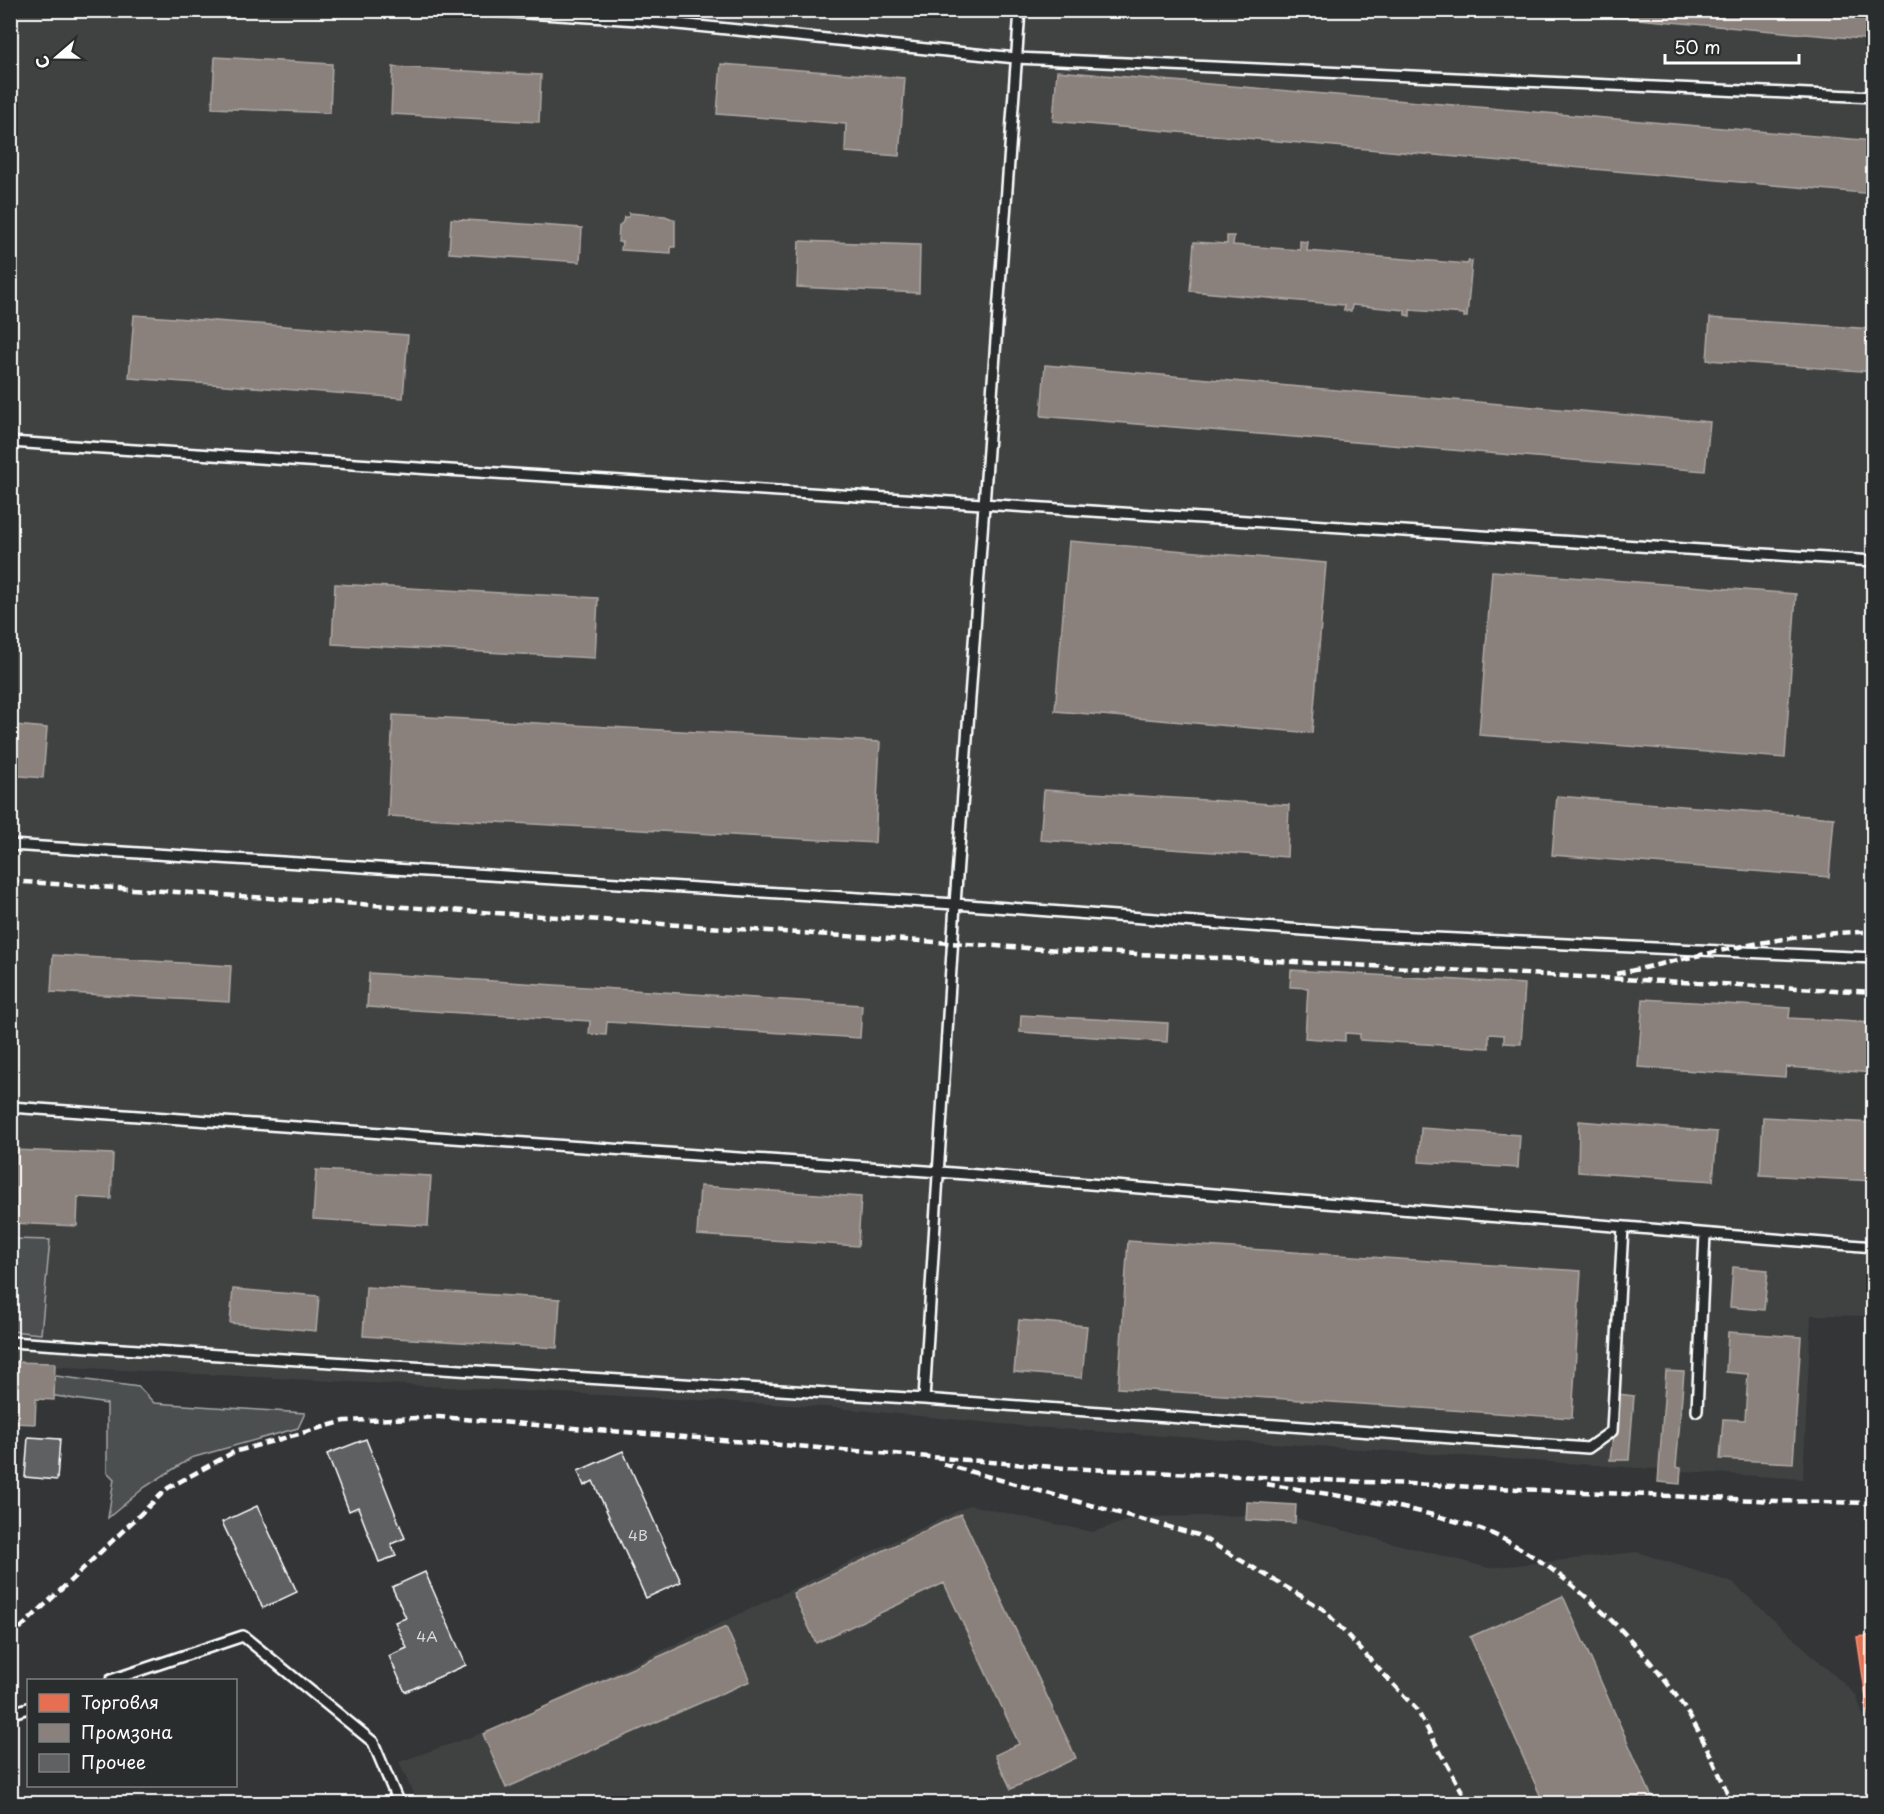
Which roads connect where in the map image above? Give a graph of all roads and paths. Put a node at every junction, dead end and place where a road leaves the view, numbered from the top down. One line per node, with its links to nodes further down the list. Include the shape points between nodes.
1 (475, 10): 3 (lane, via 638,20)
2 (1020, 10): 3 (lane)
3 (1016, 58): 4 (lane); 6 (lane)
4 (1874, 97)
5 (10, 442): 6 (lane)
6 (984, 504): 7 (lane); 9 (lane)
7 (1874, 561)
8 (10, 845): 9 (lane)
9 (955, 904): 10 (lane, via 1370,935); 12 (lane)
10 (1874, 958)
11 (10, 1107): 12 (lane)
12 (940, 1172): 13 (lane); 17 (lane)
13 (1623, 1227): 14 (lane); 17 (lane, via 1612,1431 1588,1448)
14 (1706, 1234): 15 (lane); 18 (lane)
15 (1874, 1247)
16 (10, 1342): 17 (lane)
17 (924, 1399)
18 (1697, 1411)
19 (114, 1679): 22 (lane, via 243,1636 373,1742)
20 (27, 1708): 21 (lane)
21 (10, 1714)
22 (399, 1803)

